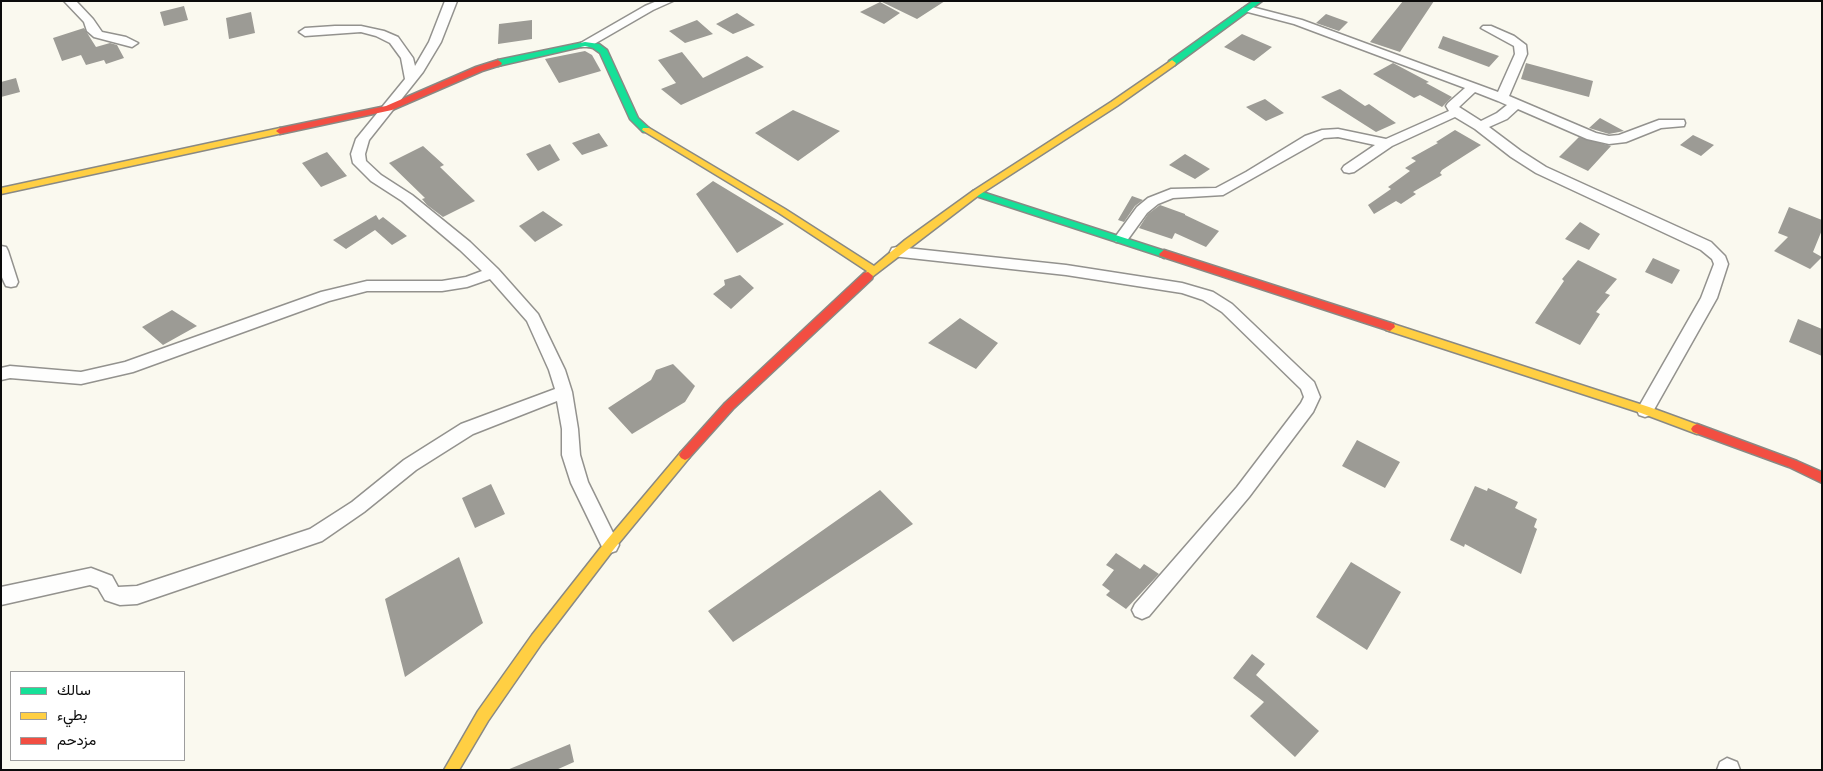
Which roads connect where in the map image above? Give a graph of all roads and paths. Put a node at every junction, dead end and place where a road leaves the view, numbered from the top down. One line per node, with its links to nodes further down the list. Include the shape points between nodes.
1 (70, 1): 7 (street, via 98,35)
2 (451, 1): 9 (street, via 435,42)
3 (668, 1): 8 (street, via 649,8)
4 (1253, 5): 10 (street); 20 (street, via 1114,104)
5 (1487, 28): 11 (street, via 1520,45 1521,54)
6 (305, 32): 9 (street, via 361,29 380,33 394,40 407,58)
7 (132, 43)
8 (585, 44): 13 (street, via 510,59 479,69); 24 (street, via 604,52 634,119 645,130 754,194)
9 (412, 79): 13 (street)
10 (1473, 88): 11 (street); 14 (street, via 1452,106)
11 (1502, 98): 12 (street)
12 (1516, 104): 15 (street, via 1609,140 1621,139 1659,124); 16 (street, via 1502,116)
13 (389, 108): 19 (street); 25 (street, via 363,139 358,154 360,163)
14 (1456, 112): 16 (street); 17 (street)
15 (1679, 123)
16 (1480, 126): 29 (street, via 1541,170 1706,246 1718,256 1721,264 1709,298)
17 (1387, 143): 18 (street); 21 (street, via 1338,133 1322,134 1218,192 1171,194 1153,202 1142,210)
18 (1349, 169)
19 (1, 190)
20 (976, 193): 21 (street); 23 (street)
21 (1121, 239): 29 (street)
22 (1, 251): 26 (street)
23 (897, 252): 24 (street); 33 (street, via 1066,270 1182,288 1208,296 1227,308 1308,386 1312,396 1307,407 1243,492)
24 (874, 271): 31 (street, via 729,406)
25 (493, 273): 27 (street, via 442,286 367,286 326,296 127,368 81,378); 28 (street, via 533,318)
26 (11, 282)
27 (1, 374)
28 (564, 392): 31 (street, via 571,455 580,484); 32 (street, via 467,429 410,465 358,507 316,535 137,595 112,594 105,582 91,576)
29 (1644, 410): 30 (street)
30 (1822, 478)
31 (610, 545): 34 (street, via 482,716)
32 (1, 596)
33 (1142, 610)
34 (451, 770)

